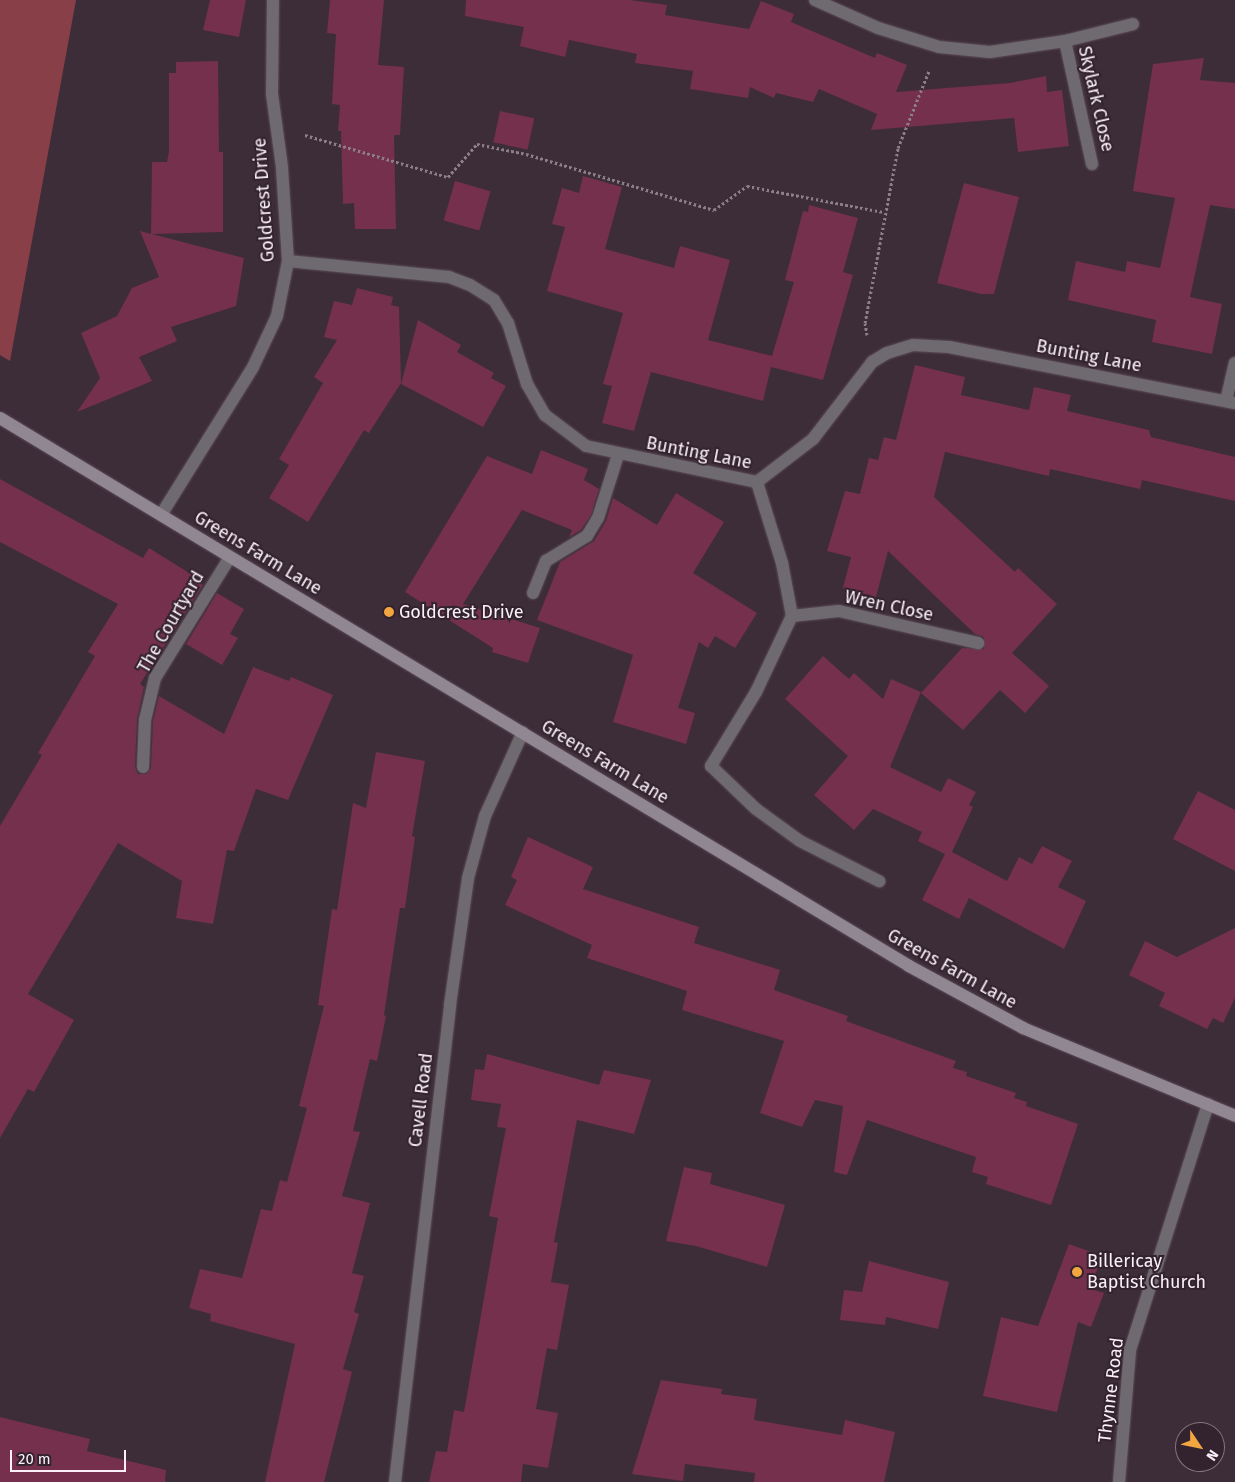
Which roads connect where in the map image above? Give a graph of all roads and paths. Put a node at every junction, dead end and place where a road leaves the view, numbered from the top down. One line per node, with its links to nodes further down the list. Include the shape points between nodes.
1 (273, 0): 6 (street, Goldcrest Drive, via 272,94)
2 (815, 0): 5 (street, Skylark Close, via 878,28)
3 (1133, 24): 4 (street, Skylark Close)
4 (1065, 41): 5 (street, Skylark Close, via 990,52); 7 (street, Skylark Close)
5 (939, 47): 8 (path, via 898,148)
6 (277, 127): 8 (path, via 448,177 477,144 526,154 714,210 747,186); 9 (street, Goldcrest Drive)
7 (1092, 164)
8 (883, 212): 10 (path, via 865,323)
9 (288, 261): 14 (street, Bunting Lane, via 448,277 470,285 494,300 508,323 527,384 545,415 586,446); 16 (street, Goldcrest Drive, via 277,316 252,367)
10 (872, 362): 12 (street, Bunting Lane, via 887,352 913,345 949,347); 15 (street, Bunting Lane, via 813,439)
11 (1235, 363): 12 (street, Bunting Lane)
12 (1230, 402)
13 (0, 418): 16 (street, Greens Farm Lane)
14 (618, 455): 15 (street, Bunting Lane); 18 (street, via 598,518 587,536 546,562)
15 (757, 482): 19 (street, via 782,563)
16 (161, 515): 17 (street, Greens Farm Lane)
17 (230, 557): 21 (street, Greens Farm Lane); 22 (street, The Courtyard, via 155,678 145,720)
18 (533, 593)
19 (792, 616): 20 (street, Wren Close, via 839,611); 23 (street, via 756,692 711,766 756,810 800,841)
20 (978, 643)
21 (523, 732): 24 (street, Greens Farm Lane, via 909,966 1023,1028); 26 (street, Cavell Road, via 485,816 468,878 448,1015)
22 (143, 767)
23 (879, 881)
24 (1208, 1104): 25 (street, Greens Farm Lane); 27 (street, Thynne Road, via 1130,1350)
25 (1235, 1116)
26 (395, 1482)
27 (1118, 1482)

